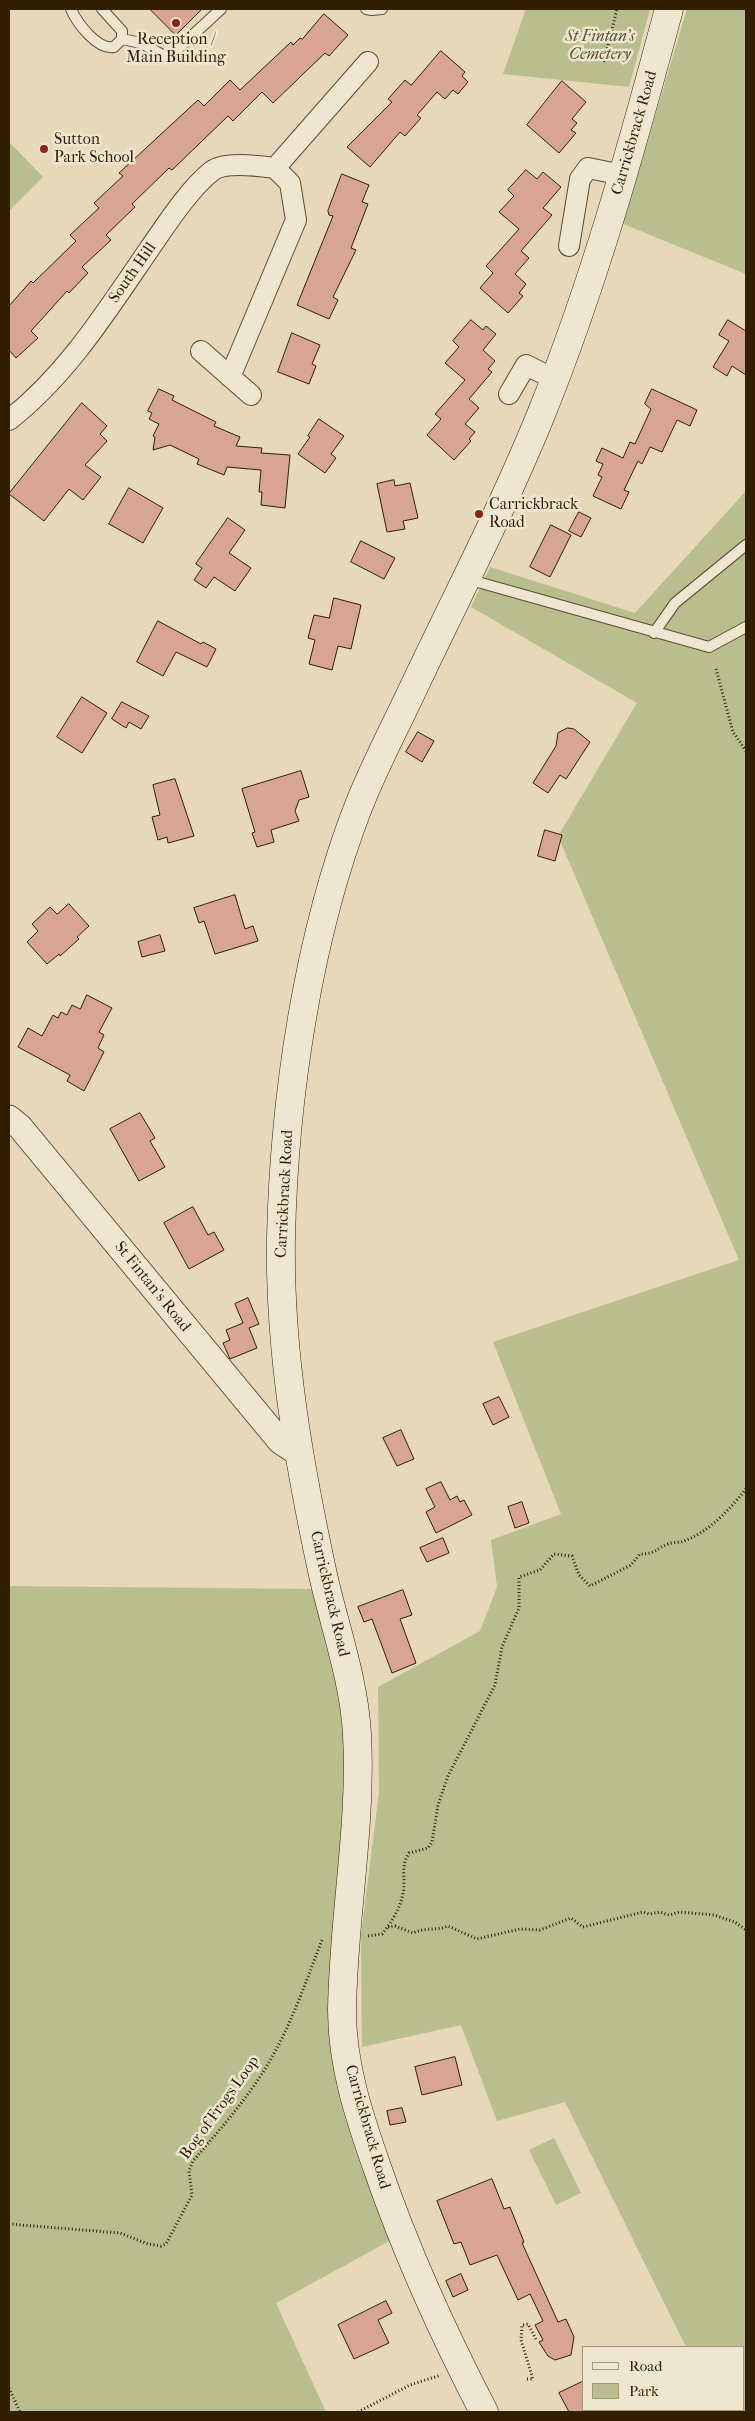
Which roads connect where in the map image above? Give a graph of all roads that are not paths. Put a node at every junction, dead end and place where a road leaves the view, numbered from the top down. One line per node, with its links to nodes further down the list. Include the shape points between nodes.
1 (71, 9): 7 (lane, via 75,19 101,45 114,47)
2 (102, 9): 7 (lane, via 120,28)
3 (221, 9): 7 (lane, via 168,58 141,44)
4 (366, 9): 5 (lane)
5 (382, 9)
6 (670, 9): 10 (main road, Carrickbrack Road)
7 (122, 39)
8 (368, 62): 9 (street)
9 (275, 168): 13 (street, via 290,183 296,220); 17 (street, South Hill, via 241,164 213,170 179,207 82,346 30,404)
10 (623, 175): 11 (street, via 588,168 580,179); 14 (main road, Carrickbrack Road, via 583,304)
11 (569, 246)
12 (201, 351): 13 (street)
13 (230, 377): 16 (street)
14 (554, 379): 15 (street, via 526,365); 19 (main road, Carrickbrack Road, via 538,422)
15 (509, 394)
16 (251, 395)
17 (9, 420)
18 (746, 545): 21 (lane, via 675,603)
19 (466, 579): 21 (lane); 23 (main road, Carrickbrack Road, via 360,804 318,936 294,1068 281,1234 282,1314)
20 (746, 627): 21 (lane, via 709,648)
21 (654, 633)
22 (9, 1118): 23 (street, St Fintan's Road, via 20,1127 280,1441)
23 (298, 1453): 24 (main road, Carrickbrack Road, via 329,1601 353,1692 357,1734 355,1838 342,2016 347,2070 365,2133 404,2242 444,2336)
24 (484, 2412)

